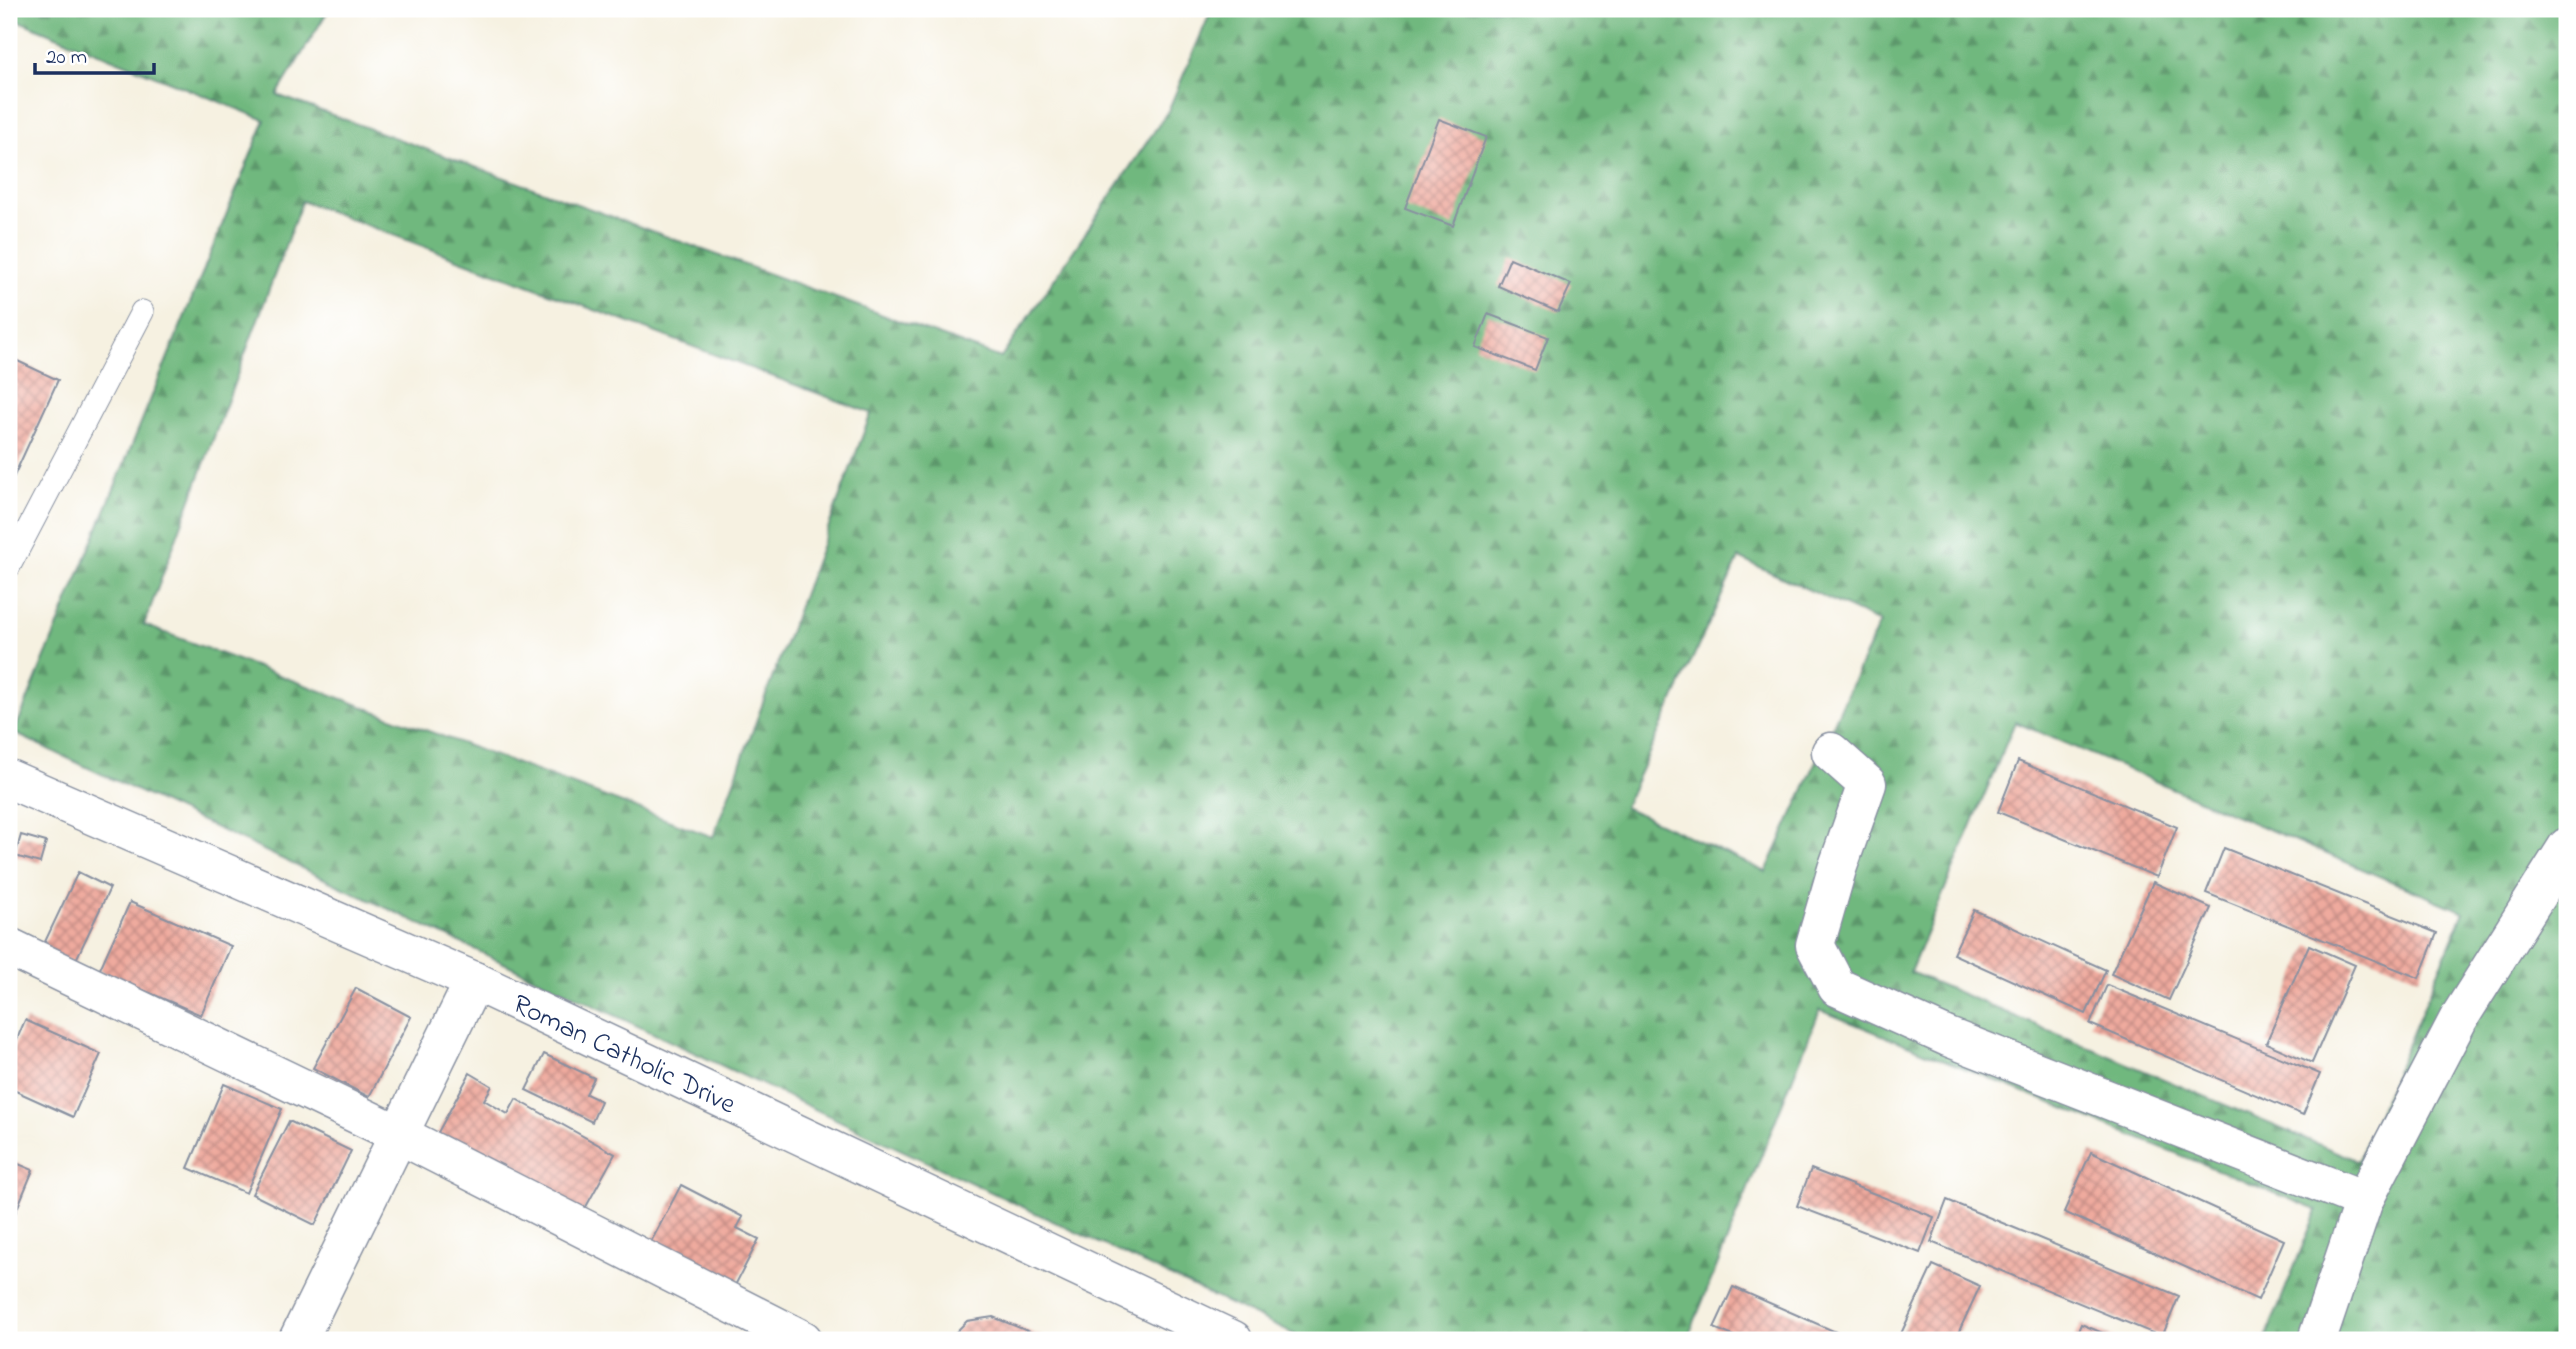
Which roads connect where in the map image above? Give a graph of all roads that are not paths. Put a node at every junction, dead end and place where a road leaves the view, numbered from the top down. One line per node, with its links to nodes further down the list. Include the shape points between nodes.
1 (142, 312): 2 (lane)
2 (9, 566)
3 (1831, 751): 9 (street, via 1867,784 1815,945 1837,988 1948,1037)
4 (9, 779): 7 (street, Roman Catholic Drive)
5 (2567, 847): 9 (street, via 2459,1018)
6 (9, 947): 8 (street)
7 (474, 981): 8 (street); 12 (street, Roman Catholic Drive)
8 (398, 1134): 10 (street); 11 (street)
9 (2364, 1200): 13 (street)
10 (298, 1340)
11 (803, 1340)
12 (1233, 1340)
13 (2317, 1340)

